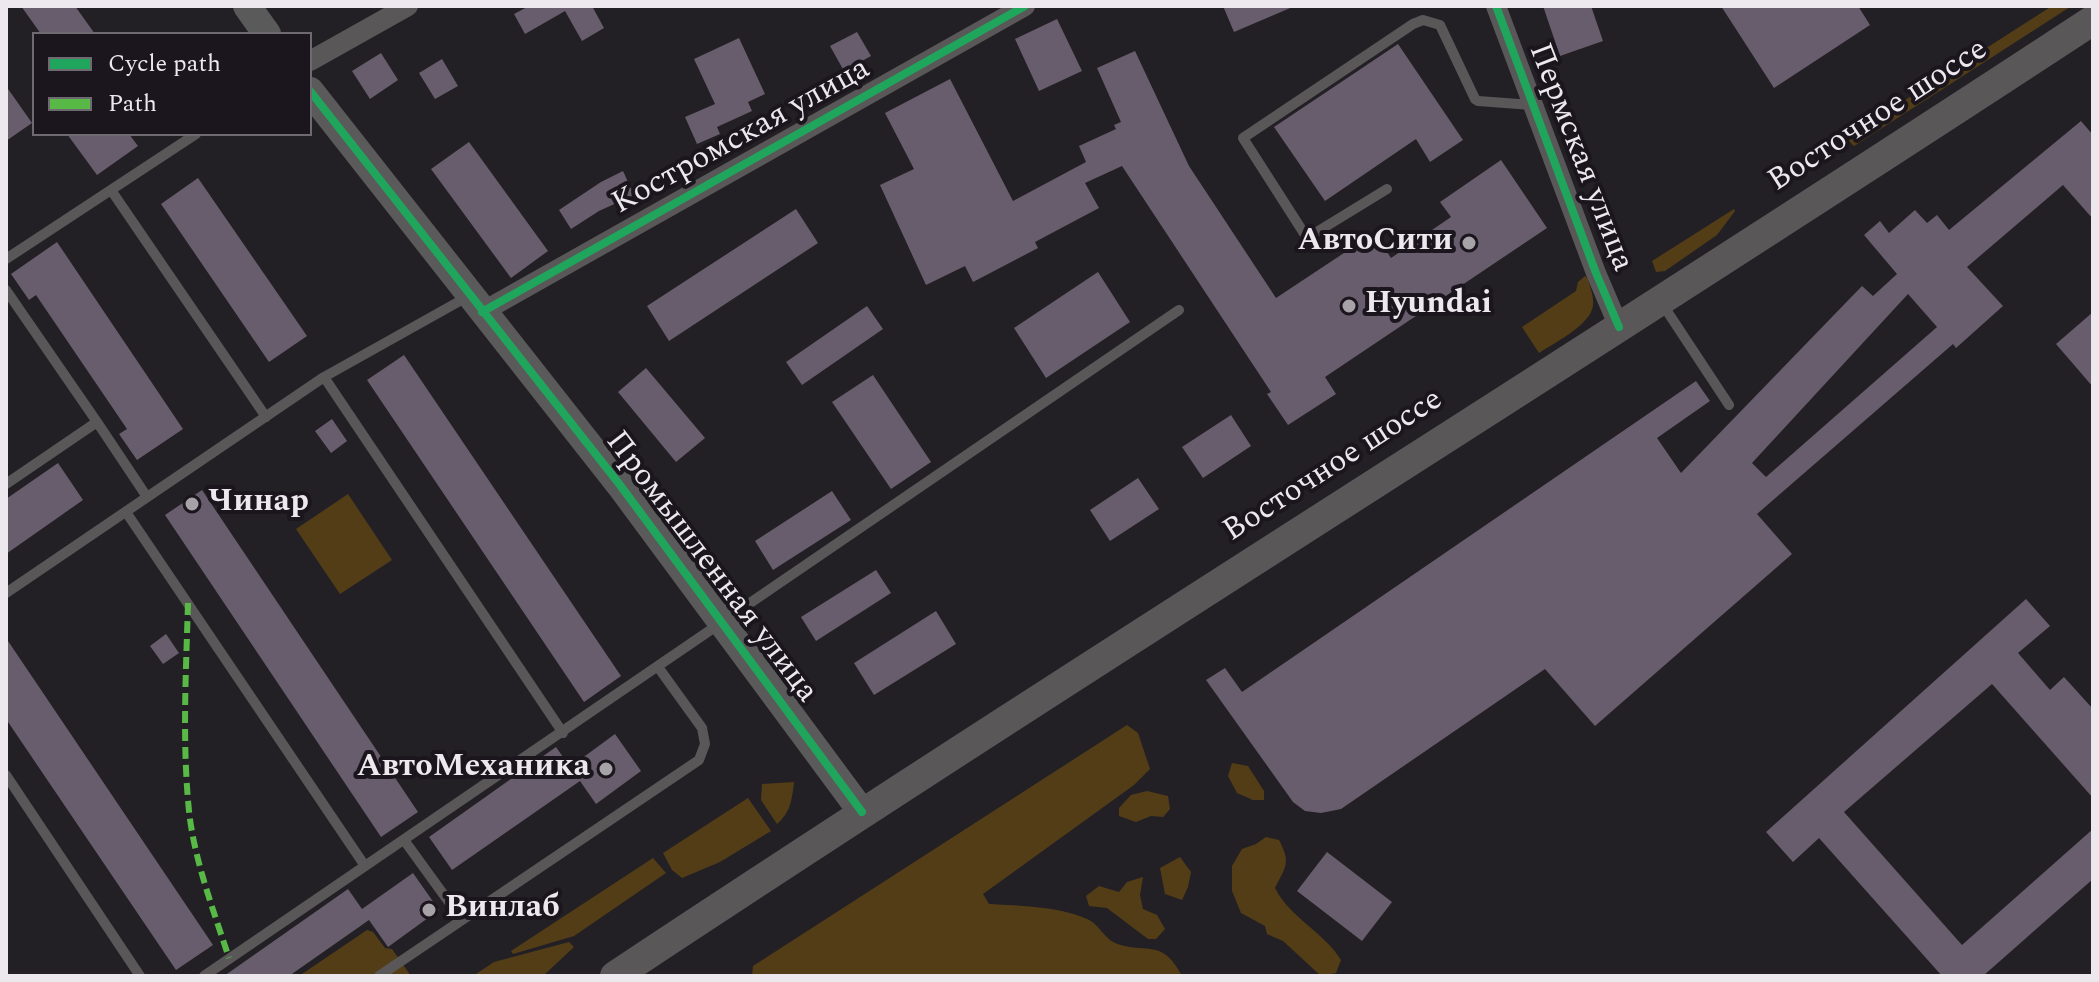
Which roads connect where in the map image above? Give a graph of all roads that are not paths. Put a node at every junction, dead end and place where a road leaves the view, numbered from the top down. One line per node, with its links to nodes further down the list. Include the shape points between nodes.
1 (247, 6): 6 (street)
2 (408, 6): 7 (street)
3 (1025, 6): 16 (street, Костромская улица)
4 (1496, 6): 9 (street, Пермская улица)
5 (2093, 20): 15 (main road, Восточное шоссе)
6 (266, 32)
7 (312, 60)
8 (312, 94): 16 (street, Промышленная улица)
9 (1532, 105): 11 (lane, via 1475,99 1440,25 1423,20 1243,138 1307,238); 18 (street, Пермская улица)
10 (193, 136): 12 (lane)
11 (1387, 189)
12 (111, 190): 13 (lane); 21 (lane)
13 (6, 259)
14 (6, 290): 22 (lane)
15 (1660, 301): 18 (main road, Восточное шоссе); 20 (lane)
16 (475, 304): 19 (lane); 27 (street, Промышленная улица, via 620,485)
17 (1179, 310): 27 (lane)
18 (1619, 327): 31 (main road, Восточное шоссе)
19 (324, 377): 21 (lane); 29 (lane)
20 (1729, 405)
21 (266, 417): 24 (lane)
22 (97, 422): 23 (lane); 24 (lane)
23 (6, 484)
24 (147, 497): 25 (lane)
25 (126, 512): 26 (lane); 33 (lane)
26 (6, 593)
27 (722, 624): 28 (lane); 31 (street, Промышленная улица)
28 (658, 667): 29 (lane); 34 (lane, via 702,728 705,744 699,760)
29 (563, 733): 32 (lane)
30 (6, 775): 35 (lane)
31 (862, 812): 38 (main road, Восточное шоссе)
32 (404, 840): 33 (lane); 34 (lane)
33 (365, 866): 36 (lane)
34 (462, 920): 37 (lane)
35 (140, 976)
36 (204, 976)
37 (379, 976)
38 (615, 976)

